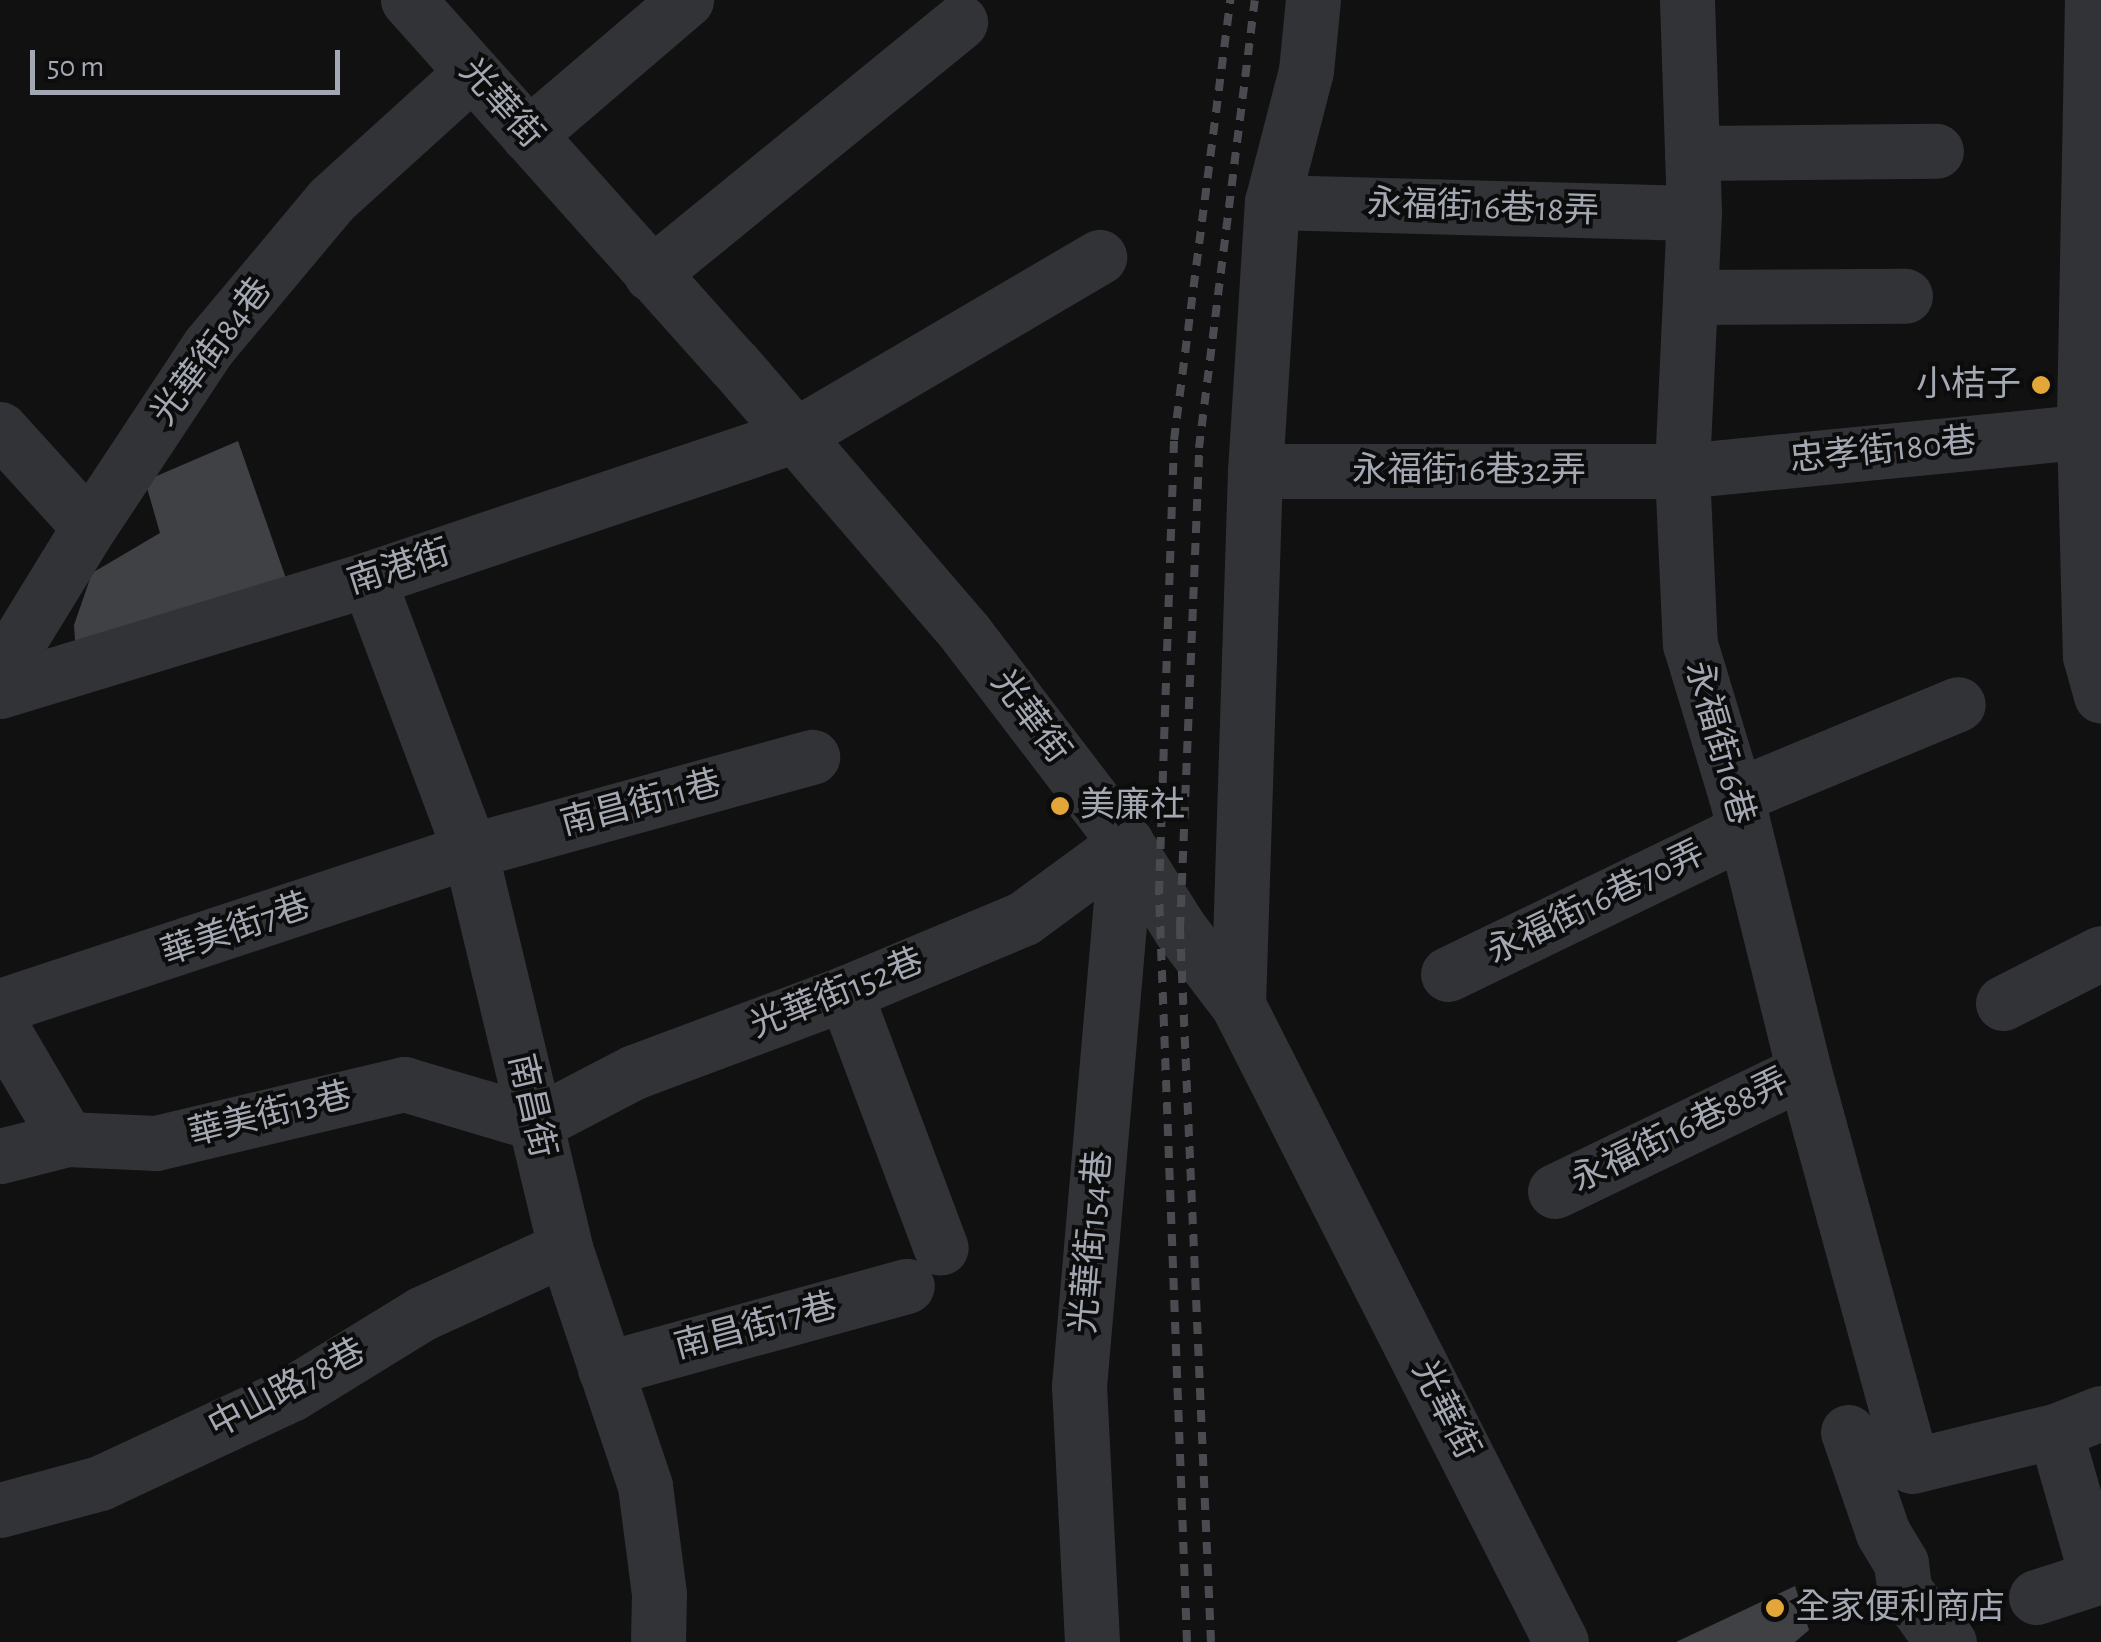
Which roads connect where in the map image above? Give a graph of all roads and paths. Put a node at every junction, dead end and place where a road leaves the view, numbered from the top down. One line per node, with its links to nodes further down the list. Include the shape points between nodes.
1 (408, 0): 7 (street, 光華街)
2 (686, 0): 8 (street)
3 (1313, 0): 11 (street, via 1306,71)
4 (1687, 0): 10 (street, 永福街16巷)
5 (2092, 0): 18 (street)
6 (960, 22): 14 (street)
7 (472, 72): 8 (street, 光華街); 22 (street, 光華街84巷, via 332,200 209,346)
8 (528, 135): 14 (street, 光華街)
9 (1936, 151): 10 (street)
10 (1692, 152): 12 (street, 永福街16巷)
11 (1272, 202): 12 (street, 永福街16巷18弄); 20 (street)
12 (1694, 213): 16 (street, 永福街16巷)
13 (1099, 257): 19 (street, 南港街)
14 (651, 274): 19 (street, 光華街)
15 (1904, 296): 16 (street)
16 (1690, 297): 21 (street, 永福街16巷)
17 (0, 429): 22 (street)
18 (2093, 430): 21 (street, 忠孝街180巷); 26 (street, via 2090,656)
19 (794, 436): 23 (street, 南港街); 30 (street, 光華街, via 966,634)
20 (1255, 471): 21 (street, 永福街16巷32弄); 36 (street)
21 (1682, 471): 29 (street, 永福街16巷, via 1690,644)
22 (89, 526): 24 (street, 光華街84巷)
23 (368, 579): 25 (street, 南港街); 31 (street, 南昌街)
24 (0, 672)
25 (0, 691)
26 (2101, 696)
27 (1958, 704): 29 (street, 永福街16巷70弄)
28 (812, 758): 31 (street, 南昌街11巷)
29 (1740, 813): 33 (street, 永福街16巷70弄); 39 (street, 永福街16巷)
30 (1126, 843): 34 (street, 光華街152巷, via 1024,918); 36 (street, 光華街); 52 (street, 光華街154巷, via 1079,1386)
31 (470, 851): 37 (street, 華美街7巷); 40 (street, 南昌街)
32 (2101, 953): 35 (street)
33 (1448, 974)
34 (845, 993): 40 (street, 光華街152巷, via 634,1072); 45 (street, 南昌街17巷, via 924,1267)
35 (2003, 1003)
36 (1238, 1005): 53 (street, 光華街)
37 (0, 1006)
38 (0, 1025): 41 (street)
39 (1804, 1072): 43 (street, 永福街16巷88弄); 46 (street, 永福街16巷, via 1912,1466)
40 (536, 1123): 41 (street, 華美街13巷, via 404,1084 156,1143); 44 (street, 南昌街)
41 (66, 1139): 42 (street, 華美街13巷)
42 (0, 1156)
43 (1554, 1191)
44 (565, 1248): 45 (street, 南昌街); 48 (street, 中山路78巷, via 421,1314 290,1394 100,1482)
45 (606, 1369): 51 (street, 南昌街, via 645,1486)
46 (2078, 1422): 49 (street)
47 (1848, 1432): 54 (street, via 1883,1533 1901,1563 1904,1589)
48 (0, 1510)
49 (2099, 1577): 50 (street)
50 (2036, 1597)
51 (658, 1642)
52 (1092, 1642)
53 (1561, 1642)
54 (1949, 1642)

